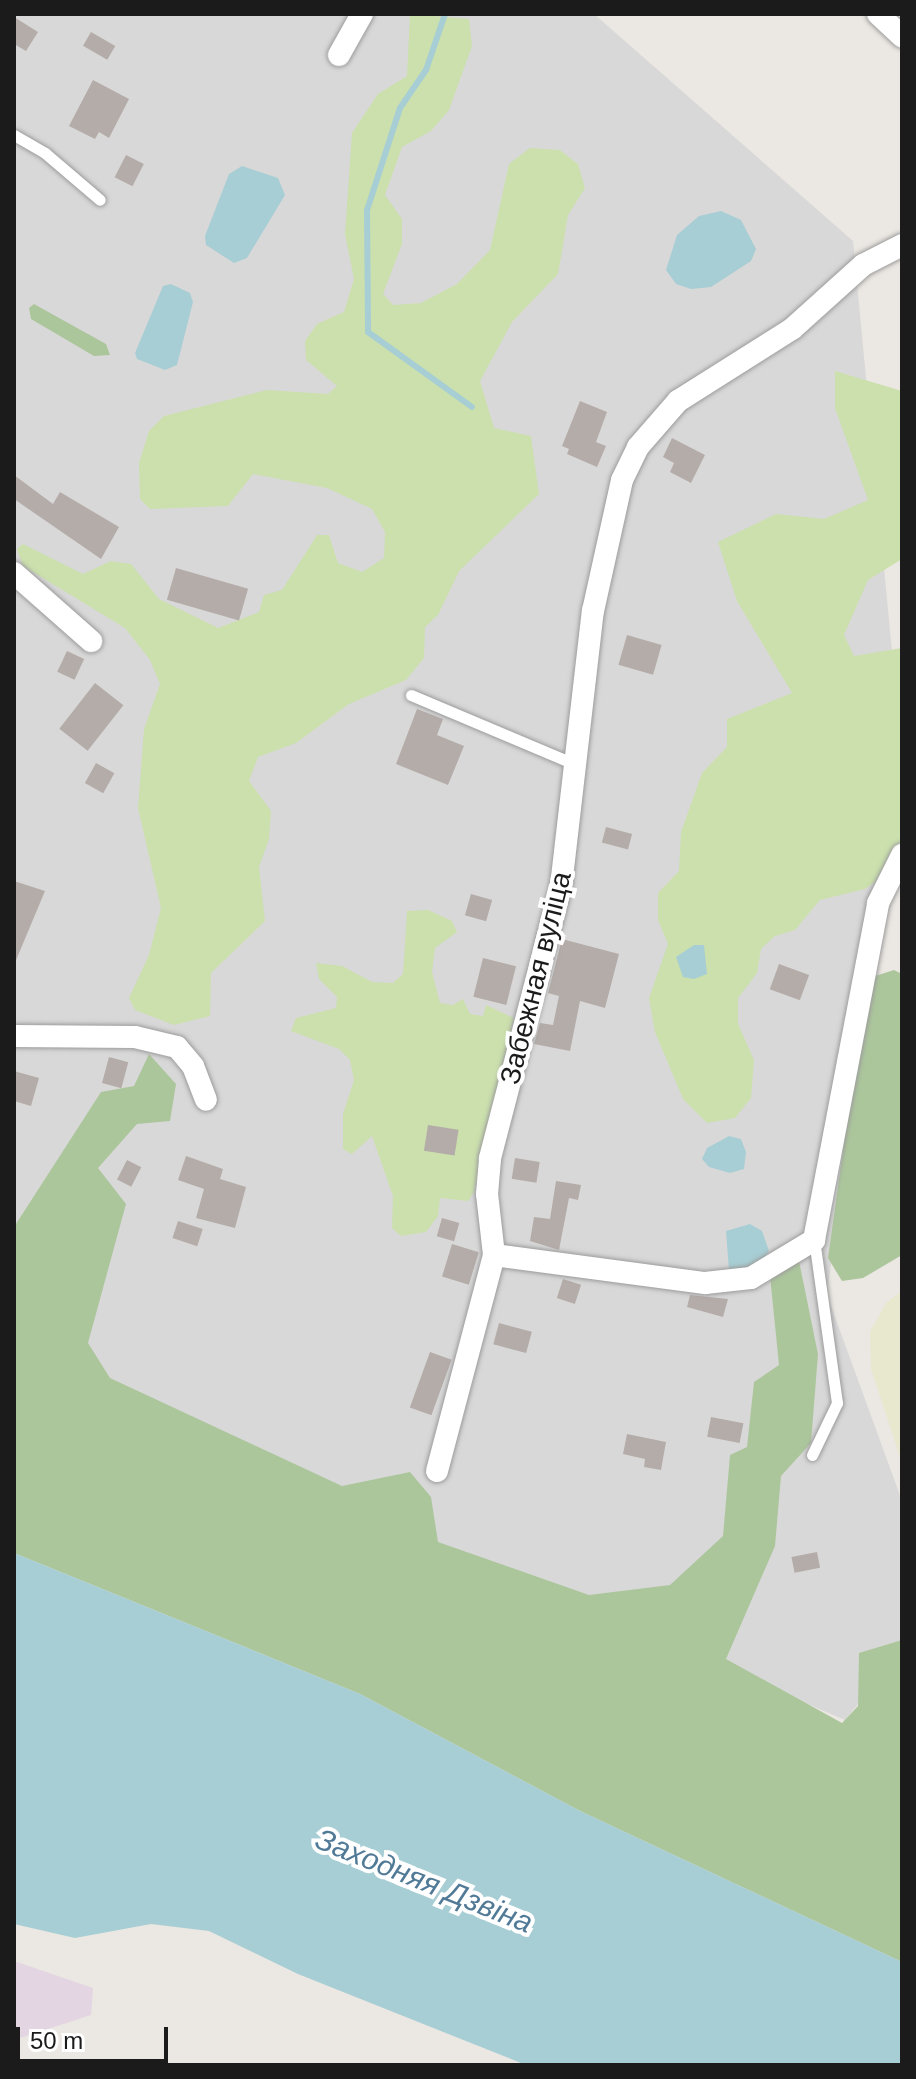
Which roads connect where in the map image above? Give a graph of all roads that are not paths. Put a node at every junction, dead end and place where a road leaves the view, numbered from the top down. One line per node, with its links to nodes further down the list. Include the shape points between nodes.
1 (362, 14): 4 (street)
2 (878, 14): 3 (street)
3 (902, 36)
4 (339, 55)
5 (14, 135): 6 (lane, via 45,153)
6 (100, 200)
7 (902, 245): 11 (street, Забежная вуліца, via 863,265 792,329 678,401 638,447 622,480 593,611)
8 (14, 573): 9 (street)
9 (91, 641)
10 (411, 695): 11 (lane)
11 (577, 766): 16 (street, Забежная вуліца, via 561,886 490,1158 487,1194)
12 (902, 855): 15 (street, via 878,903)
13 (14, 1036): 14 (street, via 135,1037 177,1047 193,1066)
14 (206, 1100)
15 (814, 1240): 16 (street, via 751,1278 705,1283); 17 (lane, via 837,1403)
16 (494, 1255): 18 (street, Забежная вуліца)
17 (812, 1455)
18 (437, 1471)

